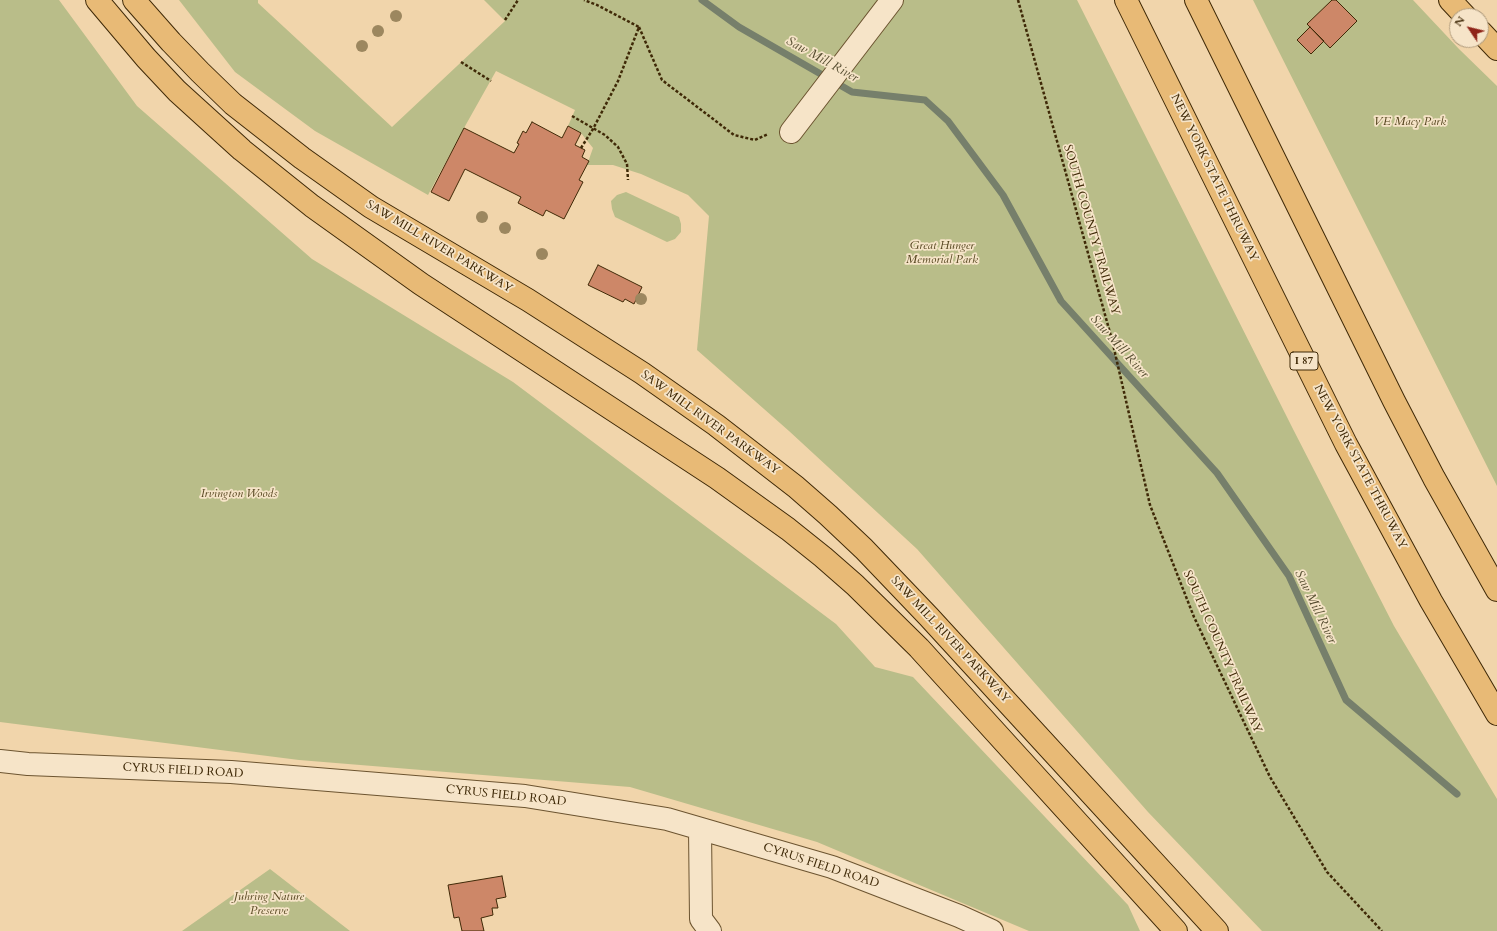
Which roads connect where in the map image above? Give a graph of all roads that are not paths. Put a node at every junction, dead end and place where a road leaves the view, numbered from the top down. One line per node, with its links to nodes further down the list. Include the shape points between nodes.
1 (97, 0): 17 (main road, via 177,91 242,150 306,201 421,284 717,478 823,557 929,659)
2 (134, 0): 18 (main road, SAW MILL RIVER PARKWAY, via 200,72 239,108 302,158 371,207 522,296 642,373 716,425 796,487 849,535 929,616)
3 (892, 0): 10 (street)
4 (1126, 0): 12 (main road, NEW YORK STATE THRUWAY / I 87, via 1346,444 1431,601)
5 (1196, 0): 11 (main road, via 1398,408)
6 (1450, 0): 7 (main road)
7 (1458, 8)
8 (1489, 40): 9 (main road)
9 (1497, 49)
10 (781, 132)
11 (1497, 590)
12 (1497, 714)
13 (0, 761): 14 (street, CYRUS FIELD ROAD, via 231,772 525,796 667,819)
14 (700, 829): 15 (street, via 702,919); 16 (street, CYRUS FIELD ROAD, via 832,868)
15 (710, 931)
16 (992, 931)
17 (1176, 931)
18 (1217, 931)

